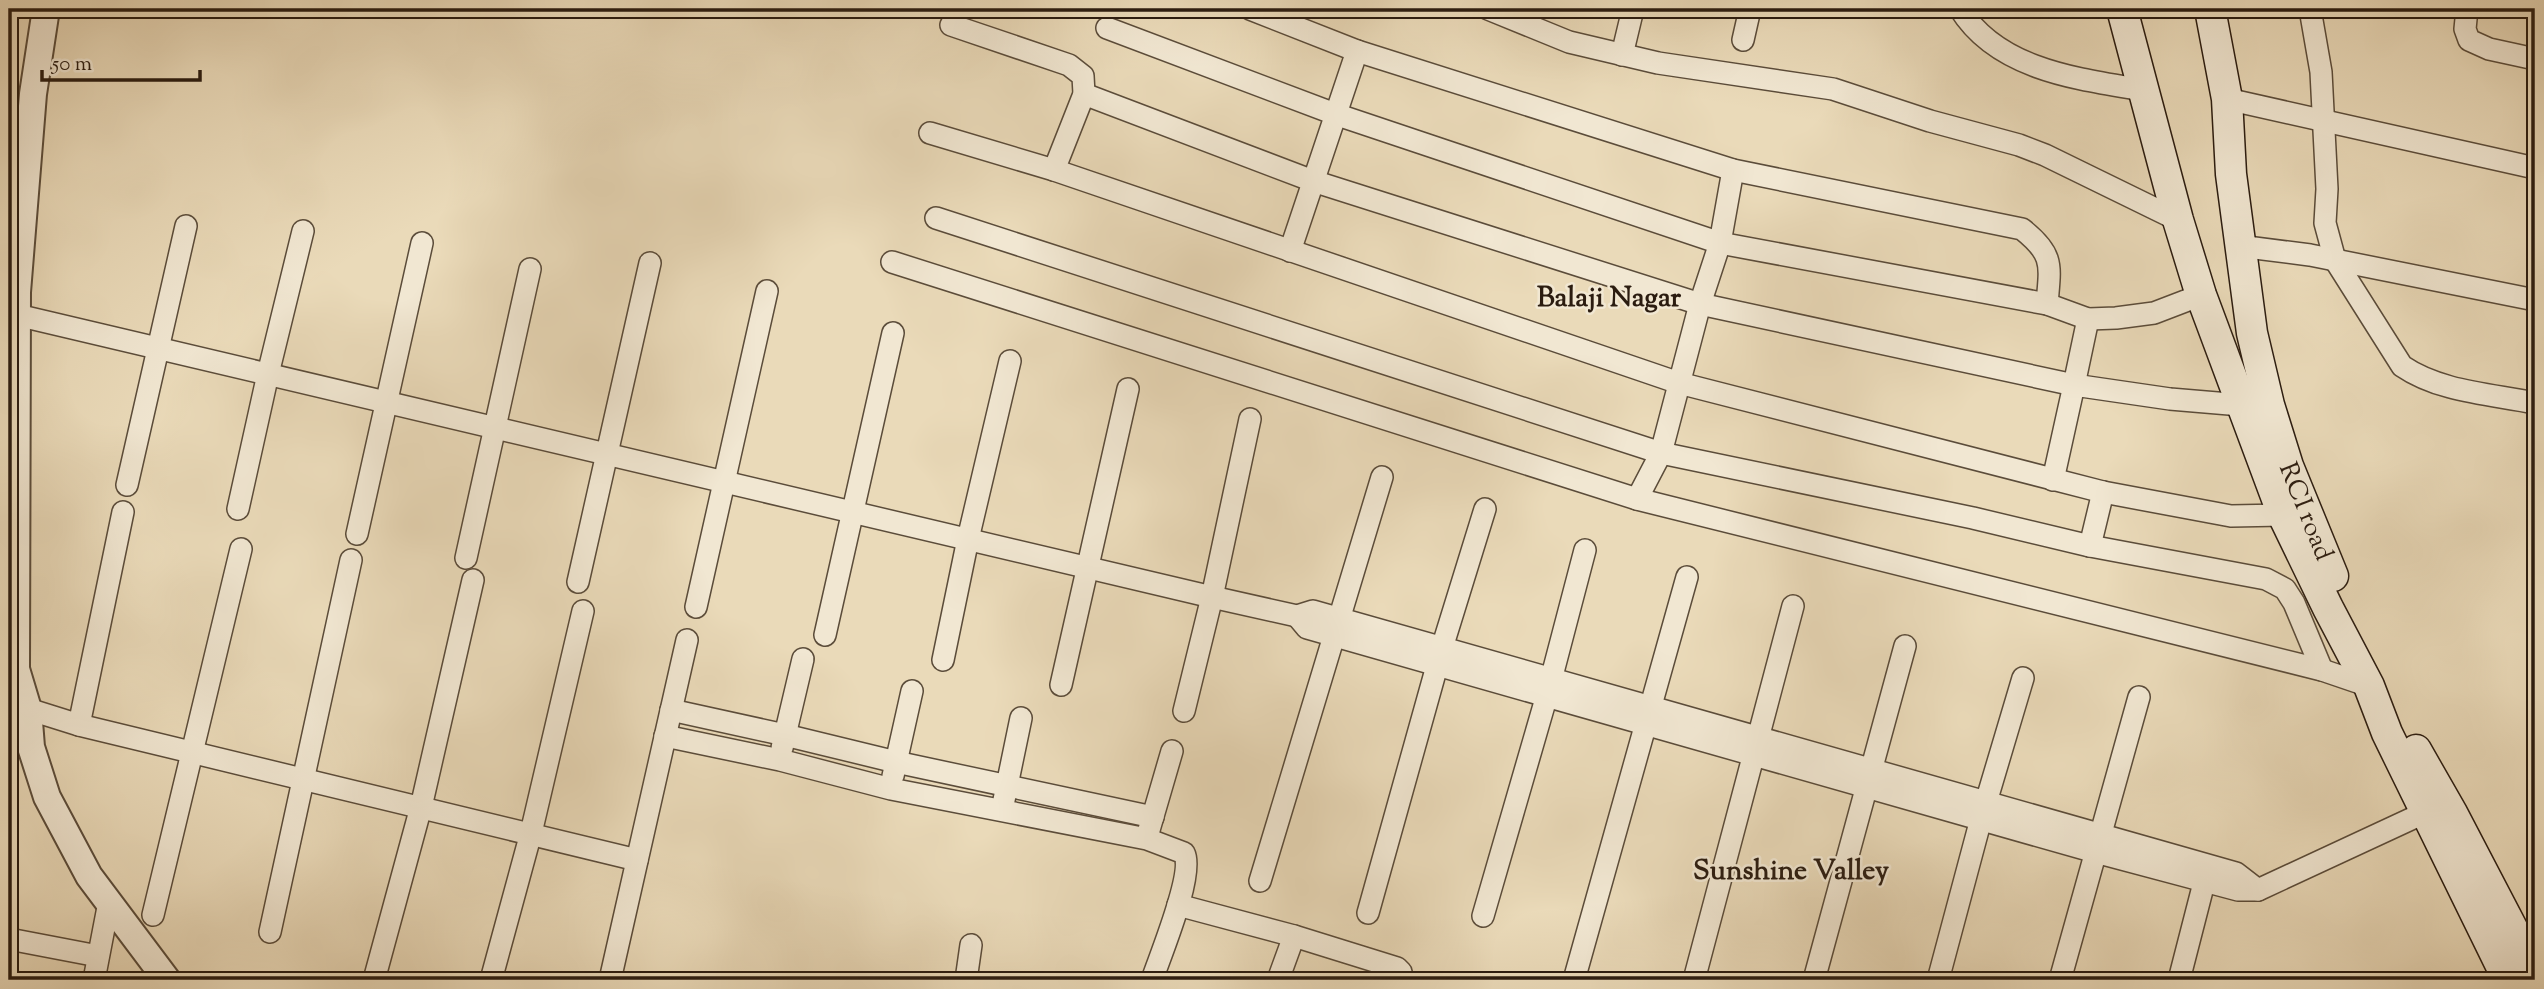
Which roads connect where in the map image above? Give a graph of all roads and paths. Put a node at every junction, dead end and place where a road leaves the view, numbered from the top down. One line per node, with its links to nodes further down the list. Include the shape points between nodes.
1 (46, 9): 44 (street, via 33,94)
2 (1250, 9): 14 (street)
3 (1488, 9): 15 (street, via 1569,42)
4 (1633, 9): 15 (street)
5 (1750, 9): 13 (street)
6 (1960, 9): 17 (street, via 1994,45 2032,66)
7 (2122, 9): 17 (main road)
8 (2210, 9): 19 (main road, RCI road)
9 (2310, 9): 21 (street, via 2321,72)
10 (2467, 9): 16 (street, via 2469,40)
11 (951, 25): 18 (street, via 1069,65 1083,76)
12 (1107, 28): 20 (street)
13 (1744, 40)
14 (1357, 51): 20 (street); 25 (street)
15 (1622, 55): 28 (street, via 1833,89 2019,145)
16 (2535, 59)
17 (2143, 90): 28 (main road)
18 (1084, 94): 24 (street); 26 (street)
19 (2227, 99): 21 (street); 33 (main road, RCI road)
20 (1335, 114): 26 (street); 32 (street)
21 (2322, 120): 23 (street); 35 (street, via 2325,223)
22 (930, 133): 24 (street)
23 (2535, 168)
24 (1054, 170): 34 (street)
25 (1733, 170): 32 (street); 43 (street, via 2022,229 2039,242 2047,256)
26 (1313, 181): 34 (street); 42 (street)
27 (936, 218): 58 (street)
28 (2178, 220): 40 (main road)
29 (186, 226): 47 (street)
30 (303, 231): 49 (street)
31 (422, 243): 53 (street)
32 (1720, 243): 42 (street); 43 (street)
33 (2239, 246): 35 (street); 139 (main road, RCI road, via 2252,332 2293,479 2384,695)
34 (1290, 251): 50 (street)
35 (2335, 260): 41 (street); 54 (street, via 2402,366 2443,386)
36 (892, 262): 66 (street)
37 (650, 263): 59 (street)
38 (530, 269): 57 (street)
39 (767, 291): 63 (street)
40 (2201, 295): 45 (street, via 2154,313); 55 (main road)
41 (2535, 300)
42 (1700, 304): 50 (street); 51 (street)
43 (2047, 304): 45 (street)
44 (17, 315): 47 (street); 61 (street)
45 (2088, 319): 51 (street)
46 (893, 333): 70 (street)
47 (156, 348): 49 (street); 64 (street)
48 (1010, 361): 73 (street)
49 (268, 374): 53 (street); 67 (street)
50 (1679, 383): 58 (street); 62 (street)
51 (2074, 385): 55 (street); 62 (street)
52 (1128, 390): 79 (street)
53 (386, 402): 57 (street); 72 (street)
54 (2535, 403)
55 (2241, 405): 71 (main road)
56 (1250, 419): 83 (street)
57 (493, 427): 59 (street); 77 (street)
58 (1661, 453): 66 (street); 74 (street)
59 (607, 454): 63 (street); 82 (street)
60 (1382, 477): 87 (street)
61 (13, 478): 101 (street, via 16,669)
62 (2053, 480): 65 (street)
63 (723, 482): 70 (street); 85 (street)
64 (127, 485)
65 (2103, 492): 71 (street, via 2231,516); 74 (street)
66 (1637, 499): 94 (street)
67 (238, 509)
68 (1485, 509): 91 (street)
69 (123, 512): 106 (street)
70 (851, 512): 73 (street); 88 (street)
71 (2283, 515): 97 (main road)
72 (357, 534)
73 (968, 539): 79 (street); 93 (street)
74 (2090, 546): 94 (street, via 2279,584 2294,603)
75 (241, 549): 111 (street)
76 (1585, 550): 98 (street)
77 (466, 558)
78 (351, 560): 115 (street)
79 (1086, 567): 83 (street); 96 (street)
80 (1687, 577): 104 (street)
81 (473, 580): 118 (street)
82 (578, 582)
83 (1212, 597): 87 (street, via 1297,616 1307,628); 103 (street)
84 (1794, 606): 109 (street)
85 (696, 607)
86 (583, 611): 123 (street)
87 (1337, 627): 91 (street); 128 (street)
88 (825, 635)
89 (687, 640): 102 (street)
90 (1905, 646): 114 (street)
91 (1440, 656): 98 (street); 131 (street)
92 (803, 659): 107 (street)
93 (943, 660)
94 (2322, 670): 97 (street)
95 (2023, 678): 119 (street)
96 (1061, 685)
97 (2369, 686): 121 (main road)
98 (1549, 687): 104 (street); 133 (street)
99 (912, 691): 113 (street)
100 (2139, 697): 125 (street)
101 (28, 709): 106 (street); 129 (street, via 31,747 47,796)
102 (671, 710): 107 (street); 108 (street)
103 (1184, 711)
104 (1648, 714): 109 (street); 149 (street)
105 (1021, 718): 116 (street)
106 (79, 725): 111 (street)
107 (785, 735): 112 (street); 113 (street)
108 (665, 736): 112 (street); 126 (street)
109 (1757, 746): 114 (street); 150 (street)
110 (1172, 751): 122 (street)
111 (193, 753): 115 (street); 132 (street)
112 (779, 760): 117 (street)
113 (896, 762): 116 (street); 117 (street)
114 (1868, 778): 119 (street); 151 (street)
115 (304, 779): 118 (street); 134 (street)
116 (1007, 786): 120 (street); 122 (street)
117 (891, 789): 120 (street)
118 (421, 807): 123 (street); 142 (street)
119 (1983, 810): 125 (street); 152 (street)
120 (1002, 812): 124 (street)
121 (2426, 813): 127 (street, via 2258,890 2238,890); 155 (main road)
122 (1153, 817): 124 (street)
123 (531, 833): 126 (street); 143 (street)
124 (1147, 839): 130 (street, via 1184,853 1187,866)
125 (2097, 844): 127 (street); 153 (street)
126 (637, 860): 144 (street)
127 (2206, 874): 154 (street)
128 (1260, 881)
129 (108, 902): 138 (street); 141 (street)
130 (1178, 905): 135 (street); 146 (street)
131 (1368, 912)
132 (153, 915)
133 (1483, 916)
134 (270, 932)
135 (1294, 936): 147 (street); 148 (street, via 1397,968)
136 (9, 939): 138 (street)
137 (971, 946): 145 (street)
138 (98, 956): 140 (street)
139 (2535, 972)
140 (94, 980)
141 (167, 980)
142 (374, 980)
143 (491, 980)
144 (610, 980)
145 (966, 980)
146 (1152, 980)
147 (1279, 980)
148 (1402, 980)
149 (1574, 980)
150 (1694, 980)
151 (1814, 980)
152 (1938, 980)
153 (2060, 980)
154 (2179, 980)
155 (2508, 980)

